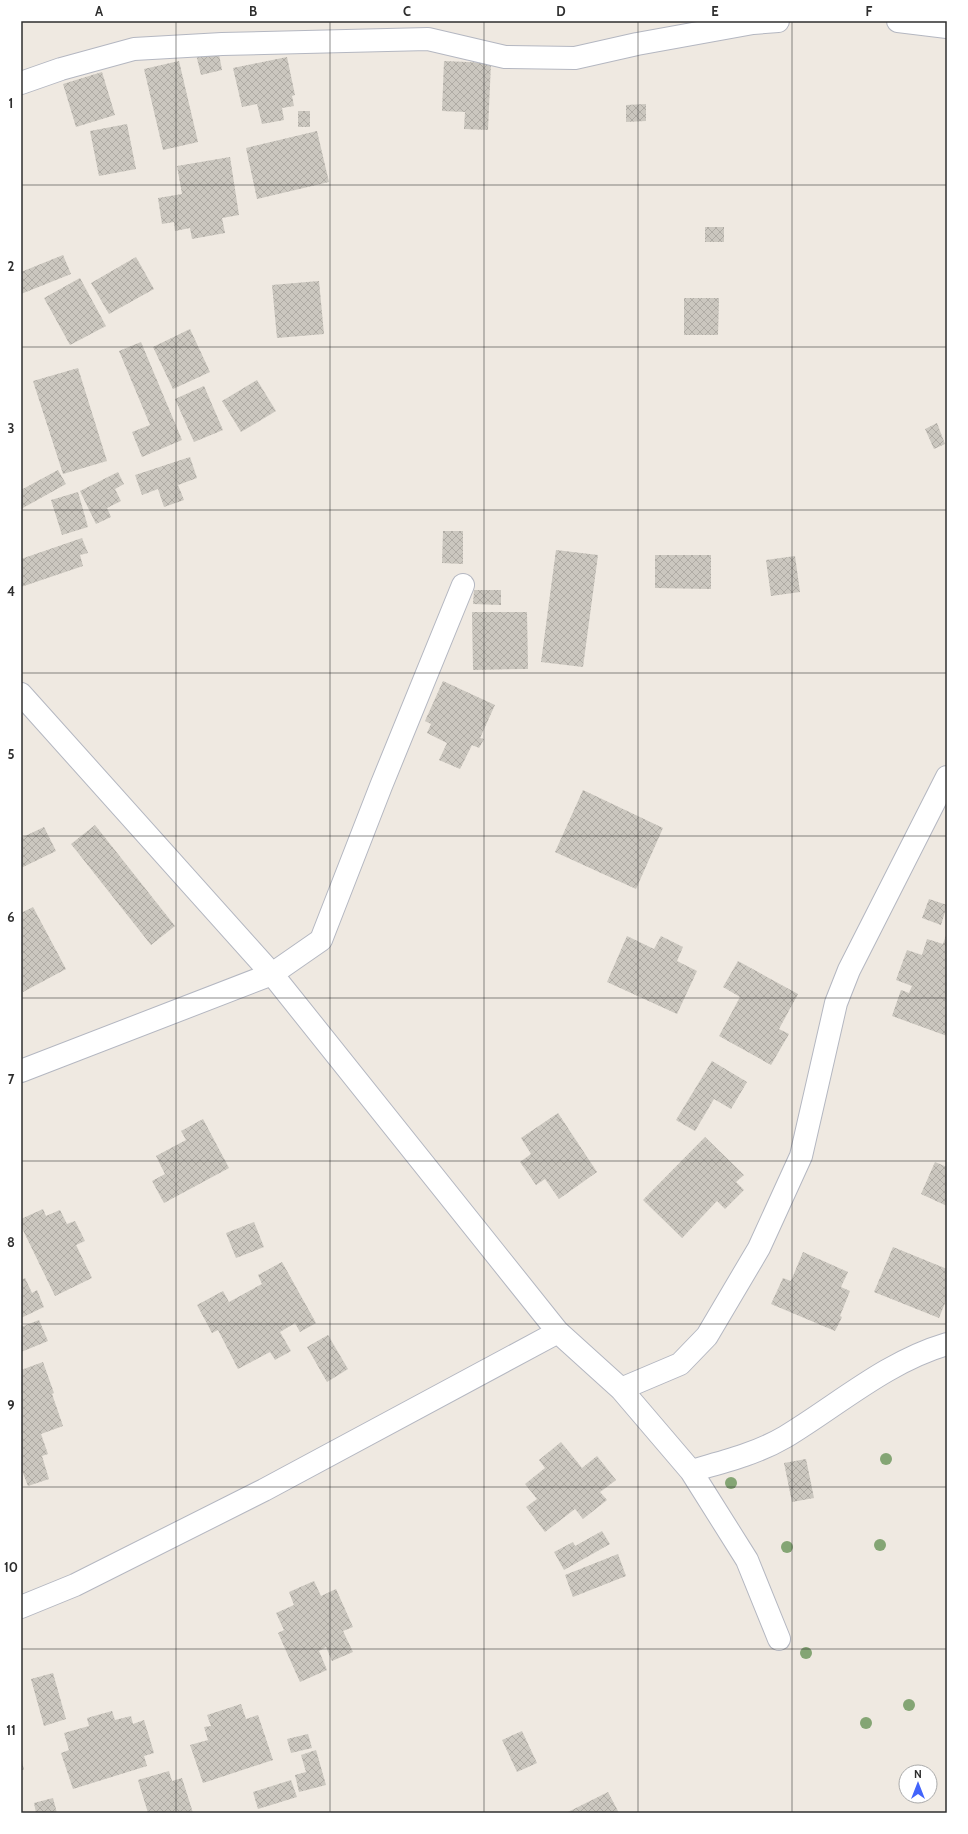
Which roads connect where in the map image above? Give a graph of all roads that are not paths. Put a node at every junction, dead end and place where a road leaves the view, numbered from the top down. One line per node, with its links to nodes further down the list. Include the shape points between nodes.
1 (778, 21): 4 (street, via 753,23 637,44 575,58 505,56)
2 (898, 21): 3 (street)
3 (947, 27)
4 (428, 30): 5 (street, via 134,50 61,69)
5 (21, 83)
6 (463, 585): 9 (street, via 321,940)
7 (21, 694): 9 (street)
8 (947, 777): 13 (street, via 849,970 836,1003 801,1156 759,1248 707,1336 680,1364)
9 (272, 974): 10 (street); 11 (street)
10 (21, 1071)
11 (558, 1332): 13 (street); 15 (street, via 264,1490 75,1585)
12 (947, 1344): 14 (street, via 893,1366 784,1438 743,1457)
13 (621, 1389): 14 (street)
14 (691, 1471): 16 (street, via 747,1560)
15 (21, 1607)
16 (779, 1639)

